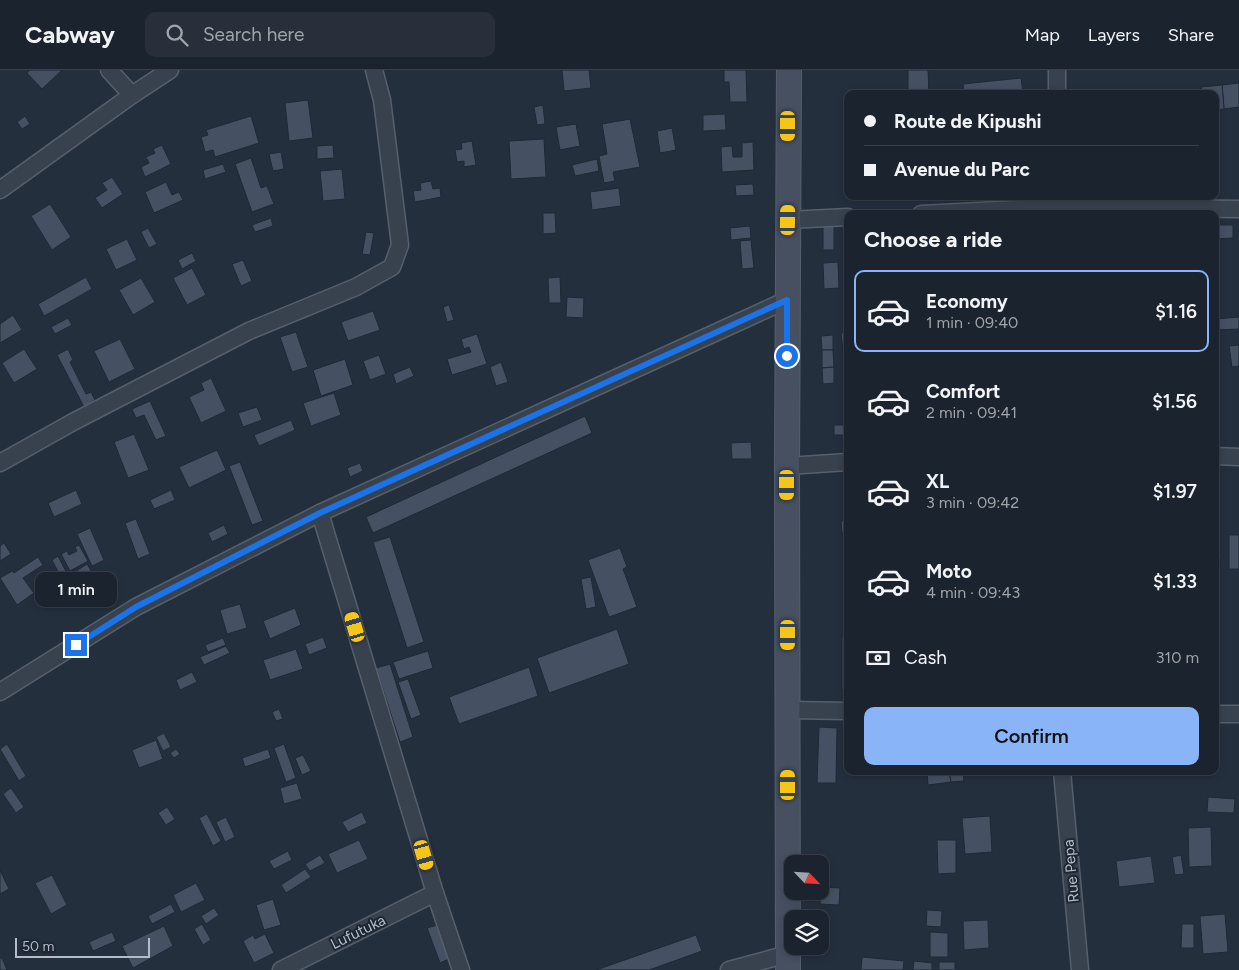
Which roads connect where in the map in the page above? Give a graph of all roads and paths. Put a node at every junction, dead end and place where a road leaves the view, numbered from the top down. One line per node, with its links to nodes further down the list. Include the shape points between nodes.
1 (109, 70): 7 (street)
2 (170, 70): 7 (street)
3 (374, 70): 18 (street, via 382,100 400,245 392,267 356,287 249,331 72,422)
4 (789, 70): 13 (main road)
5 (1057, 70): 6 (street)
6 (1057, 90)
7 (132, 95): 8 (street)
8 (0, 190)
9 (1060, 206): 10 (street); 11 (street)
10 (1239, 209)
11 (990, 210)
12 (844, 217): 13 (street)
13 (788, 220): 14 (main road)
14 (787, 300): 19 (main road); 20 (street)
15 (1219, 456): 16 (street)
16 (1239, 457)
17 (844, 462): 19 (street)
18 (0, 463)
19 (787, 466): 22 (main road)
20 (320, 513): 21 (street, via 136,607); 27 (street)
21 (0, 692)
22 (788, 710): 23 (street); 28 (main road)
23 (844, 711)
24 (1219, 714): 25 (street)
25 (1239, 714)
26 (1062, 775): 32 (street, Rue Pepa)
27 (435, 893): 29 (street, Lufutuka); 30 (street)
28 (788, 962): 31 (street)
29 (281, 970)
30 (461, 970)
31 (729, 970)
32 (1080, 970)

